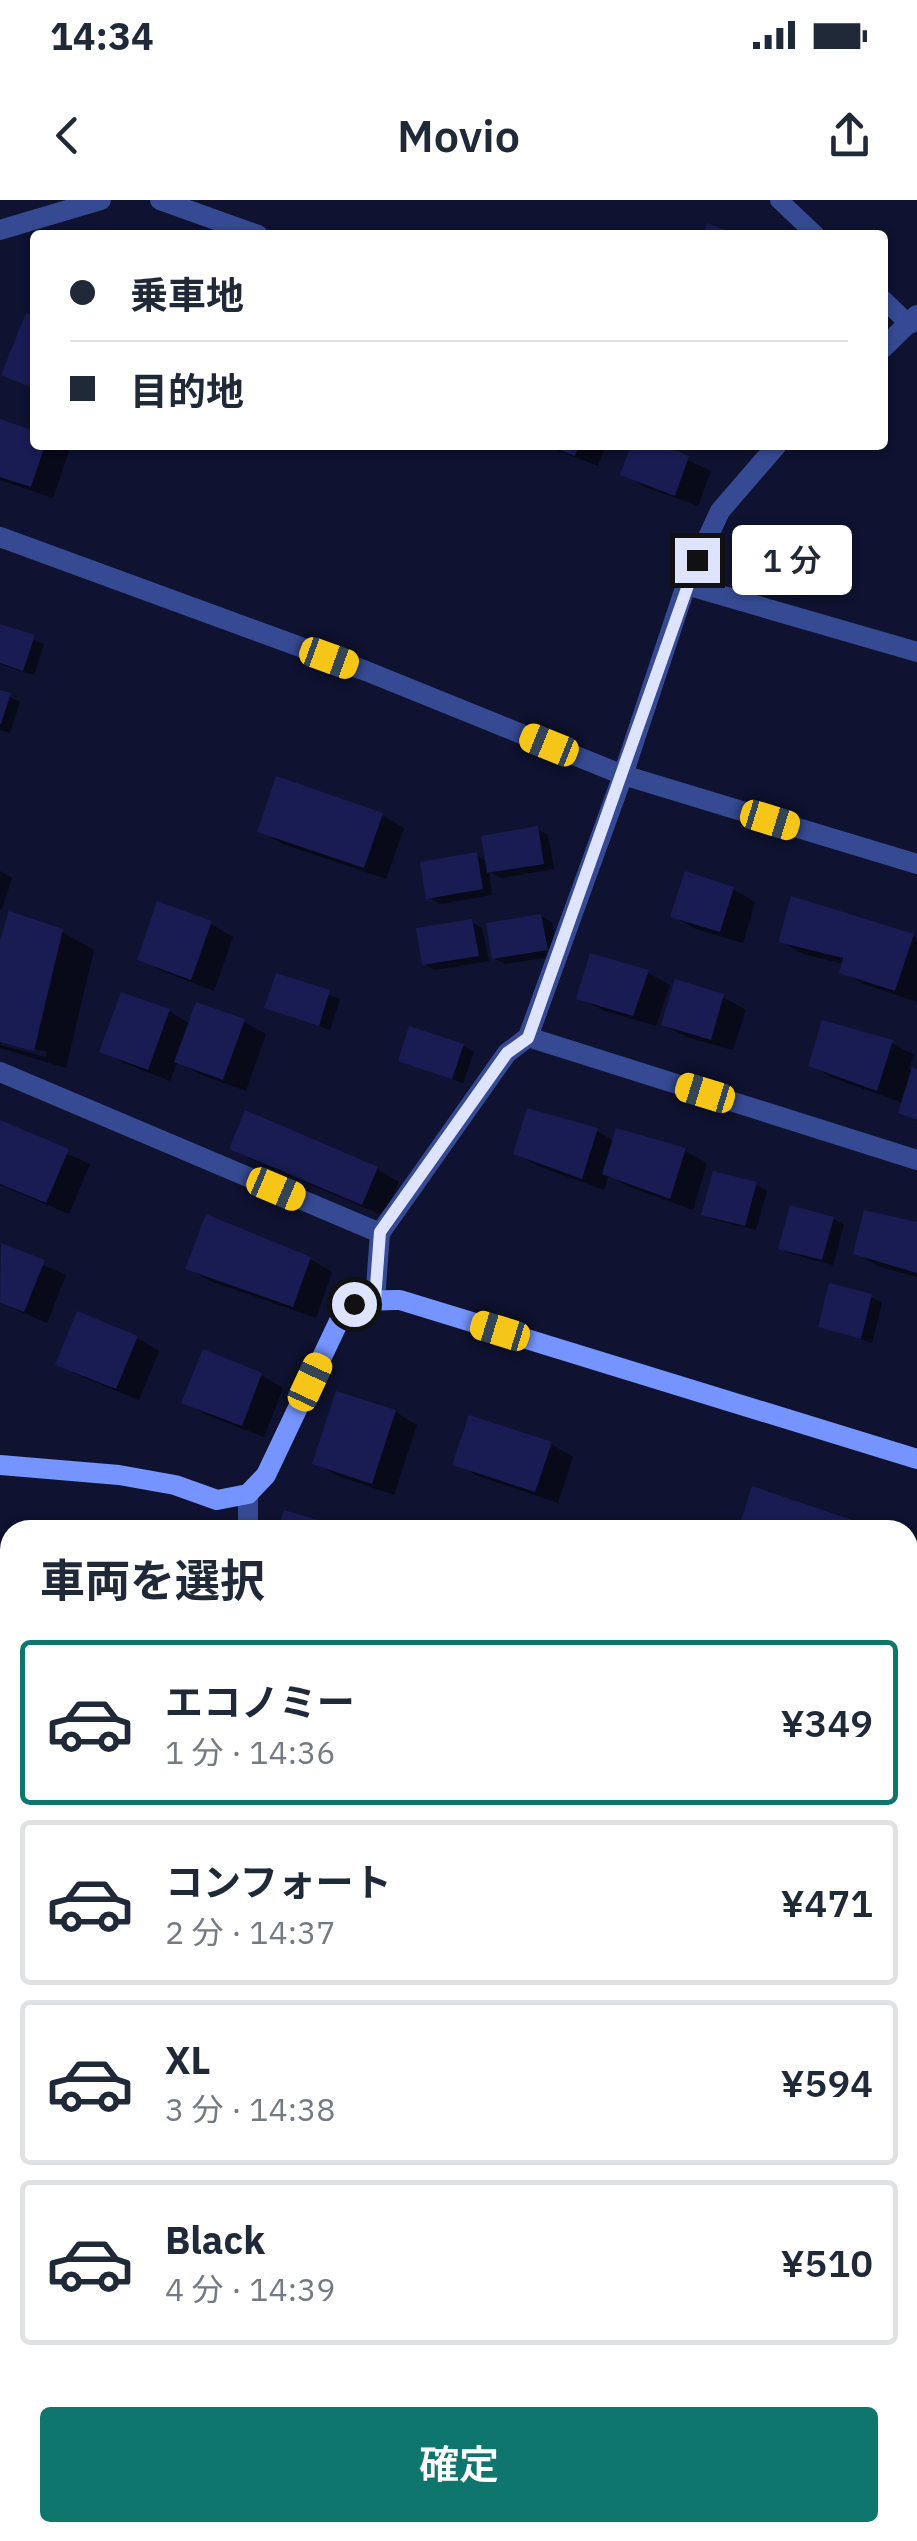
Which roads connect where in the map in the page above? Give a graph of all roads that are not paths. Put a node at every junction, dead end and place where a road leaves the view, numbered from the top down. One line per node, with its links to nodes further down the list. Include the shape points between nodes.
1 (101, 200): 4 (street)
2 (160, 200): 5 (street)
3 (779, 200): 6 (lane)
4 (0, 230)
5 (244, 230)
6 (811, 230)
7 (888, 303): 8 (lane)
8 (915, 324): 9 (street)
9 (888, 344)
10 (774, 450): 12 (street, via 720,510)
11 (0, 538): 14 (street, via 366,671)
12 (686, 585): 13 (street); 14 (street)
13 (917, 652)
14 (623, 775): 15 (street); 16 (street)
15 (917, 864)
16 (528, 1038): 18 (street); 19 (street, via 507,1053)
17 (0, 1072): 19 (street)
18 (917, 1160)
19 (380, 1232): 20 (street)
20 (375, 1300): 21 (street, via 400,1300); 23 (street, via 354,1304 340,1319 266,1475)
21 (917, 1459)
22 (0, 1465): 23 (street, via 119,1475 218,1500)
23 (248, 1494): 24 (street)
24 (248, 1520)

